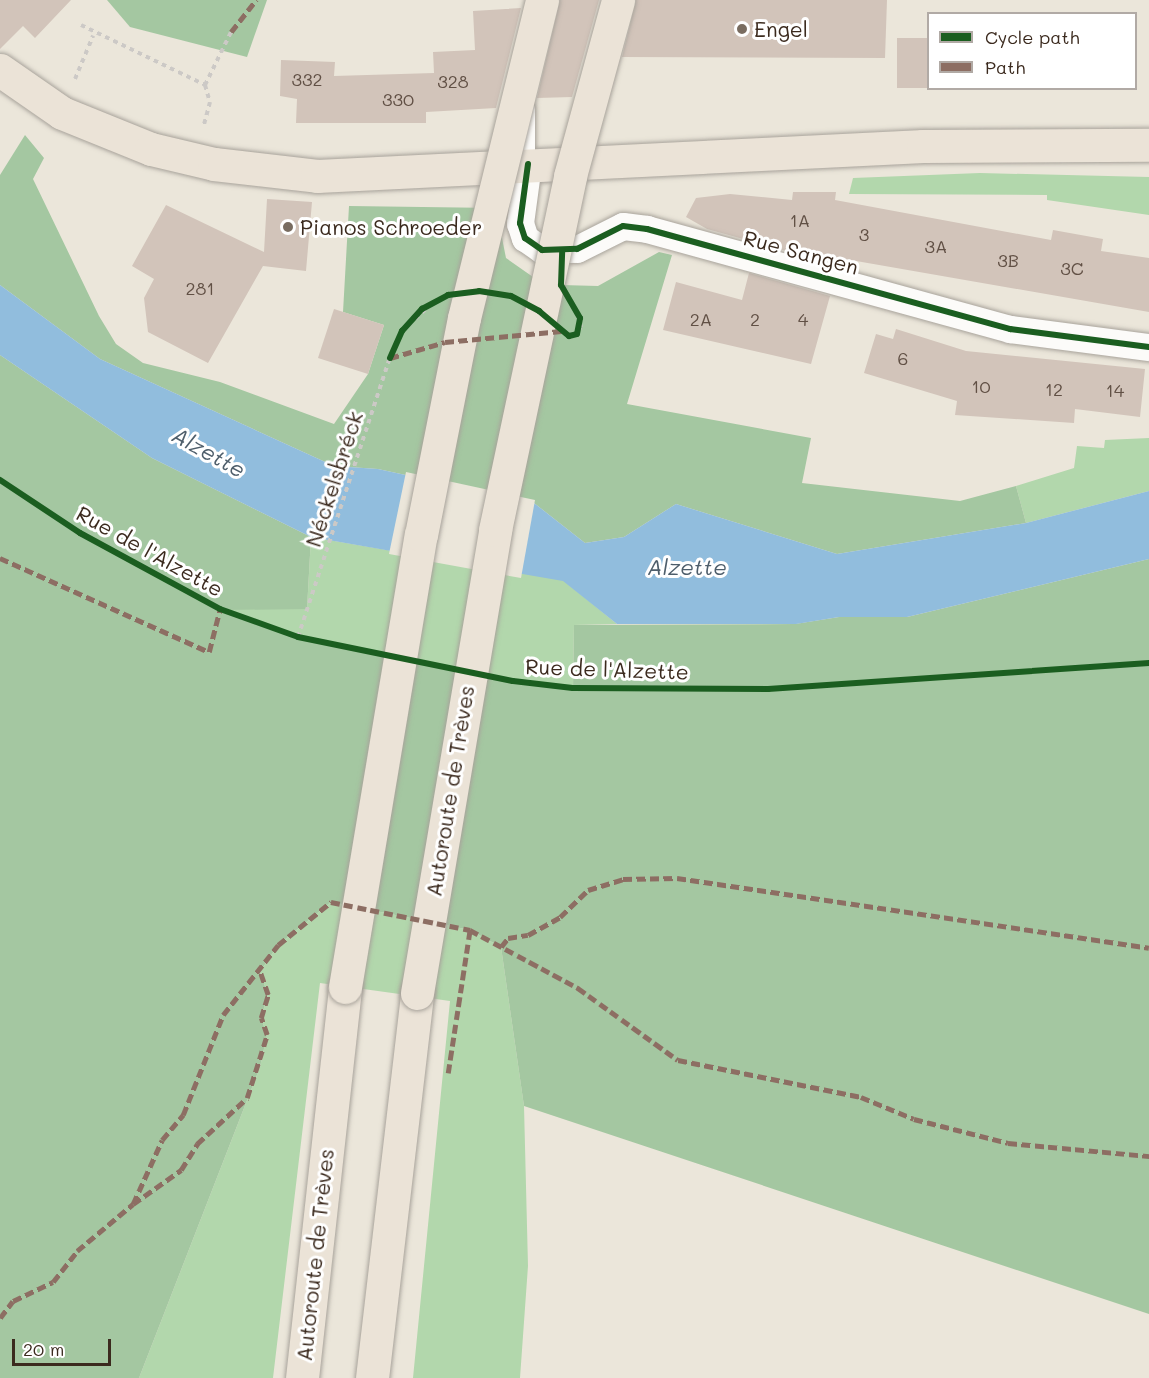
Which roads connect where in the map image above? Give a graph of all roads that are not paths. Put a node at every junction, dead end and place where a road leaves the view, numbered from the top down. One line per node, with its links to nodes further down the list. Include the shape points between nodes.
1 (527, 0): 6 (lane)
2 (542, 0): 8 (main road, Autoroute de Trèves, bridge, via 464,318 379,758 345,987)
3 (618, 0): 9 (main road, Autoroute de Trèves, bridge, via 570,176 495,530 417,993)
4 (0, 70): 6 (main road, via 62,113 151,149 214,164 317,176)
5 (1149, 145): 6 (main road, via 1046,142)
6 (528, 164): 7 (street, Rue Sangen, via 520,223 525,238 542,250 577,249 623,226 647,229 1010,329)
7 (1149, 346)
8 (302, 1378)
9 (372, 1378)

